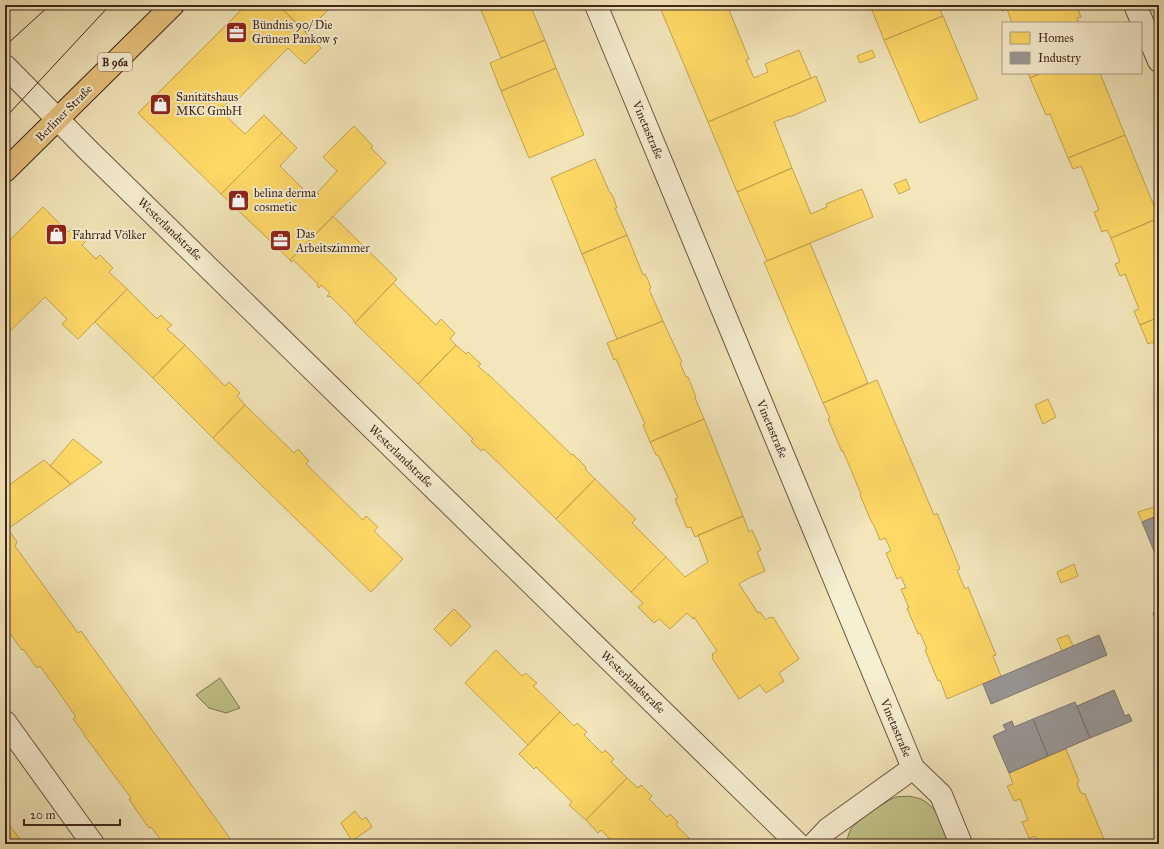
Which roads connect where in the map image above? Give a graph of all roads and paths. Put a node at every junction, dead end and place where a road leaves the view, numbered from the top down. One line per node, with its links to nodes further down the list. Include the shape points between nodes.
1 (173, 5): 6 (main road, Berliner Straße / B 96a)
2 (596, 5): 9 (street, Vinetastraße)
3 (1136, 5): 4 (street)
4 (1157, 51)
5 (5, 66): 6 (street, Westerlandstraße)
6 (58, 119): 7 (main road, Berliner Straße / B 96a); 11 (street, Westerlandstraße)
7 (5, 171)
8 (5, 722): 10 (street)
9 (913, 768): 12 (street, via 828,829); 13 (street, Vinetastraße, via 941,796)
10 (93, 844)
11 (798, 844)
12 (814, 844)
13 (961, 844)

